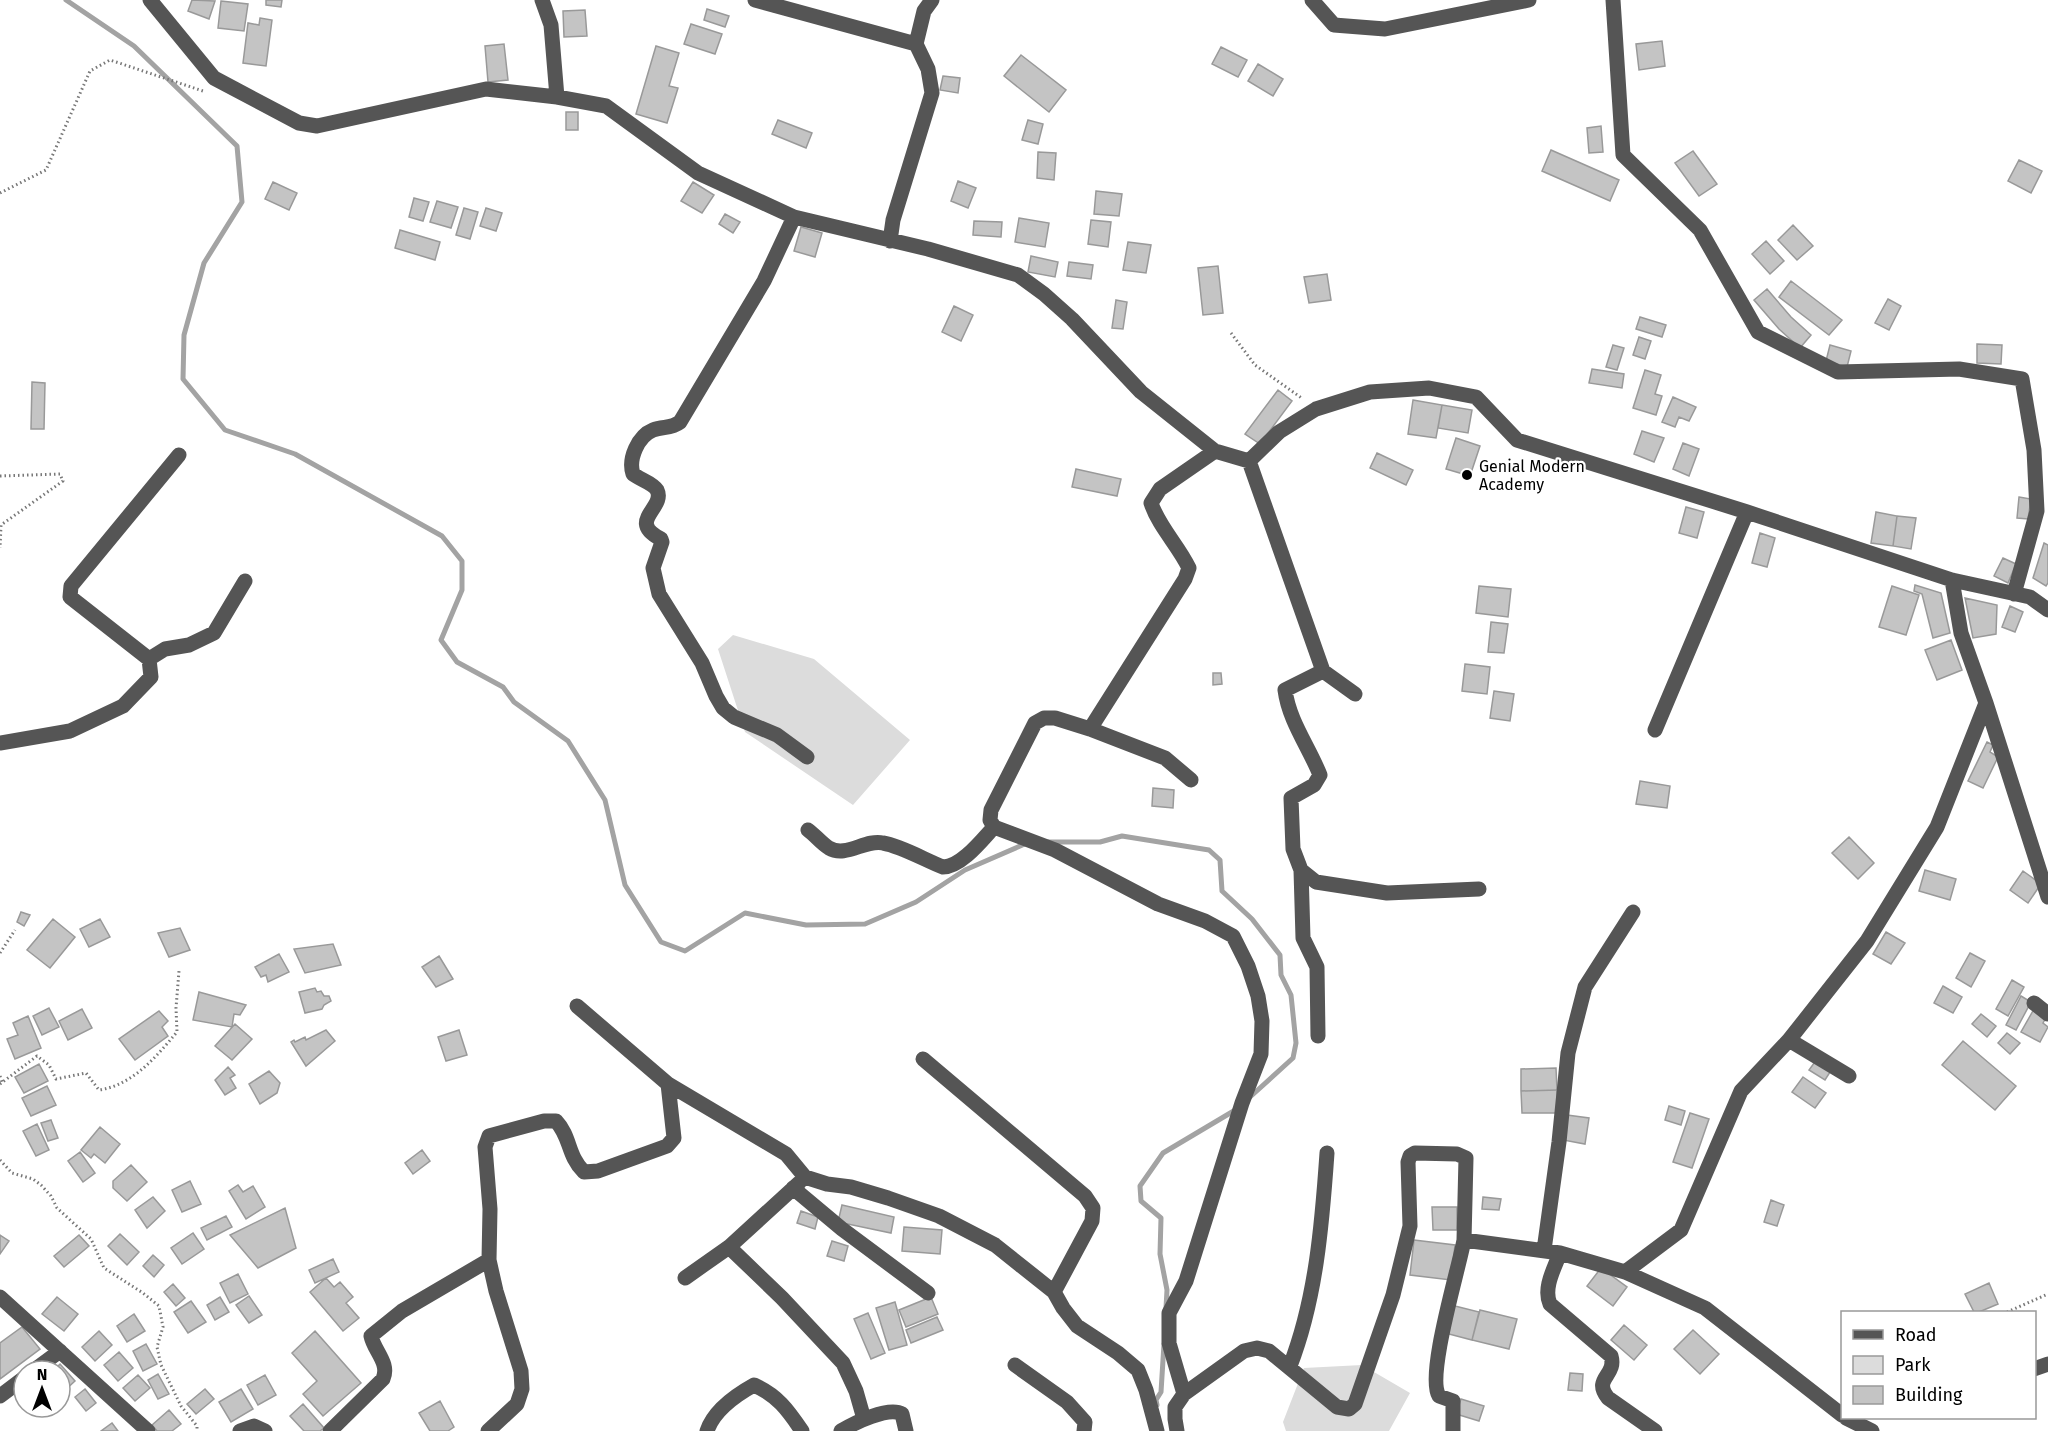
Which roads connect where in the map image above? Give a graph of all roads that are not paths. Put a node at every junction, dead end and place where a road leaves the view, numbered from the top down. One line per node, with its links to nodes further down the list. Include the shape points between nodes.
1 (150, 0): 9 (street, via 214,78 299,123 317,126 486,89)
2 (542, 0): 9 (street, via 551,25)
3 (755, 0): 8 (street)
4 (932, 0): 8 (street, via 924,11)
5 (1312, 0): 6 (street, via 1334,25 1385,29)
6 (1529, 0)
7 (1613, 0): 16 (street, via 1623,156 1700,230 1758,332 1838,372 1959,369 2022,379)
8 (916, 44): 11 (street, via 928,69 932,93)
9 (557, 97): 10 (street, via 606,105 698,172)
10 (794, 217): 11 (street); 28 (street, via 764,281 680,422 649,432 636,446 631,468 633,474 658,491 659,498 647,525 662,542 653,568 659,594 702,663 723,708 734,717 777,735)
11 (890, 241): 12 (street, via 1017,275 1072,319 1142,392)
12 (1215, 451): 14 (street); 25 (street, via 1160,489 1151,503 1155,517 1189,568)
13 (179, 455): 21 (street, via 71,586 70,597)
14 (1249, 461): 15 (street, via 1279,432 1316,409 1370,392 1429,388 1476,397 1517,440); 22 (street)
15 (1747, 512): 17 (street); 26 (street)
16 (2043, 513): 19 (street)
17 (1952, 580): 19 (street); 24 (street, via 1961,633)
18 (245, 581): 21 (street, via 214,633 189,645 165,649)
19 (2014, 594): 20 (street, via 2030,597)
20 (2048, 610)
21 (149, 659): 27 (street, via 151,677 123,706 70,731)
22 (1323, 671): 23 (street); 32 (street, via 1285,690 1306,750 1320,775 1314,785 1291,798 1293,849)
23 (1355, 694)
24 (1986, 703): 34 (street); 40 (street, via 1937,827 1867,942)
25 (1090, 729): 29 (street, via 1165,758); 30 (street, via 1055,718 1044,717 1035,723 991,810)
26 (1654, 730)
27 (0, 743)
28 (807, 757)
29 (1191, 780)
30 (994, 827): 31 (street, via 951,867 885,843 839,851); 61 (street, via 1055,850 1158,904 1233,936 1248,966 1262,1021 1262,1054 1242,1103 1186,1281 1169,1313 1169,1343)
31 (808, 830)
32 (1301, 870): 33 (street, via 1316,882 1387,893); 39 (street, via 1303,938 1317,967)
33 (1479, 889)
34 (2048, 897)
35 (1633, 912): 49 (street, via 1585,987 1568,1053)
36 (2034, 1003): 38 (street)
37 (577, 1006): 43 (street)
38 (2048, 1014)
39 (1318, 1036)
40 (1789, 1040): 42 (street); 52 (street, via 1741,1091 1682,1230)
41 (923, 1059): 54 (street, via 1085,1196 1093,1208 1092,1221)
42 (1849, 1076)
43 (668, 1084): 45 (street, via 786,1154); 51 (street, via 674,1138 667,1146 598,1171 584,1172 574,1162 564,1130 556,1121 544,1120 489,1136 485,1147)
44 (1327, 1153): 60 (street, via 1321,1229 1300,1341)
45 (805, 1177): 46 (street); 54 (street, via 888,1198 939,1216 995,1245)
46 (793, 1188): 48 (street); 55 (street)
47 (1464, 1240): 49 (street); 60 (street, via 1466,1158 1457,1154 1410,1156 1410,1226 1393,1295 1355,1404 1349,1409 1337,1407); 77 (street, via 1449,1302 1436,1386 1439,1396 1453,1401)
48 (729, 1247): 53 (street); 63 (street, via 843,1363)
49 (1544, 1250): 50 (street)
50 (1560, 1253): 52 (street); 78 (street, via 1548,1287 1550,1304 1611,1356 1612,1369 1604,1379 1603,1392)
51 (489, 1260): 68 (street, via 402,1311 371,1336 384,1363 383,1379); 69 (street, via 521,1371 522,1389 517,1404)
52 (1625, 1272): 62 (street, via 1705,1308)
53 (685, 1278)
54 (1054, 1292): 75 (street, via 1077,1326 1138,1370)
55 (928, 1293)
56 (0, 1297): 57 (street)
57 (60, 1351): 58 (street); 65 (street)
58 (49, 1359)
59 (1015, 1365): 74 (street, via 1067,1402 1085,1422)
60 (1290, 1366): 61 (street, via 1269,1351 1244,1351)
61 (1184, 1394): 76 (street, via 1175,1407)
62 (1841, 1417)
63 (864, 1419): 72 (street); 73 (street, via 898,1411)
64 (1846, 1421): 79 (street)
65 (148, 1431)
66 (240, 1431): 67 (street, via 254,1426)
67 (265, 1431)
68 (330, 1431)
69 (488, 1431)
70 (707, 1431): 71 (street, via 734,1396 754,1385 770,1392 787,1407)
71 (802, 1431)
72 (841, 1431)
73 (906, 1431)
74 (1084, 1431)
75 (1156, 1431)
76 (1178, 1431)
77 (1453, 1431)
78 (1654, 1431)
79 (1872, 1431)

